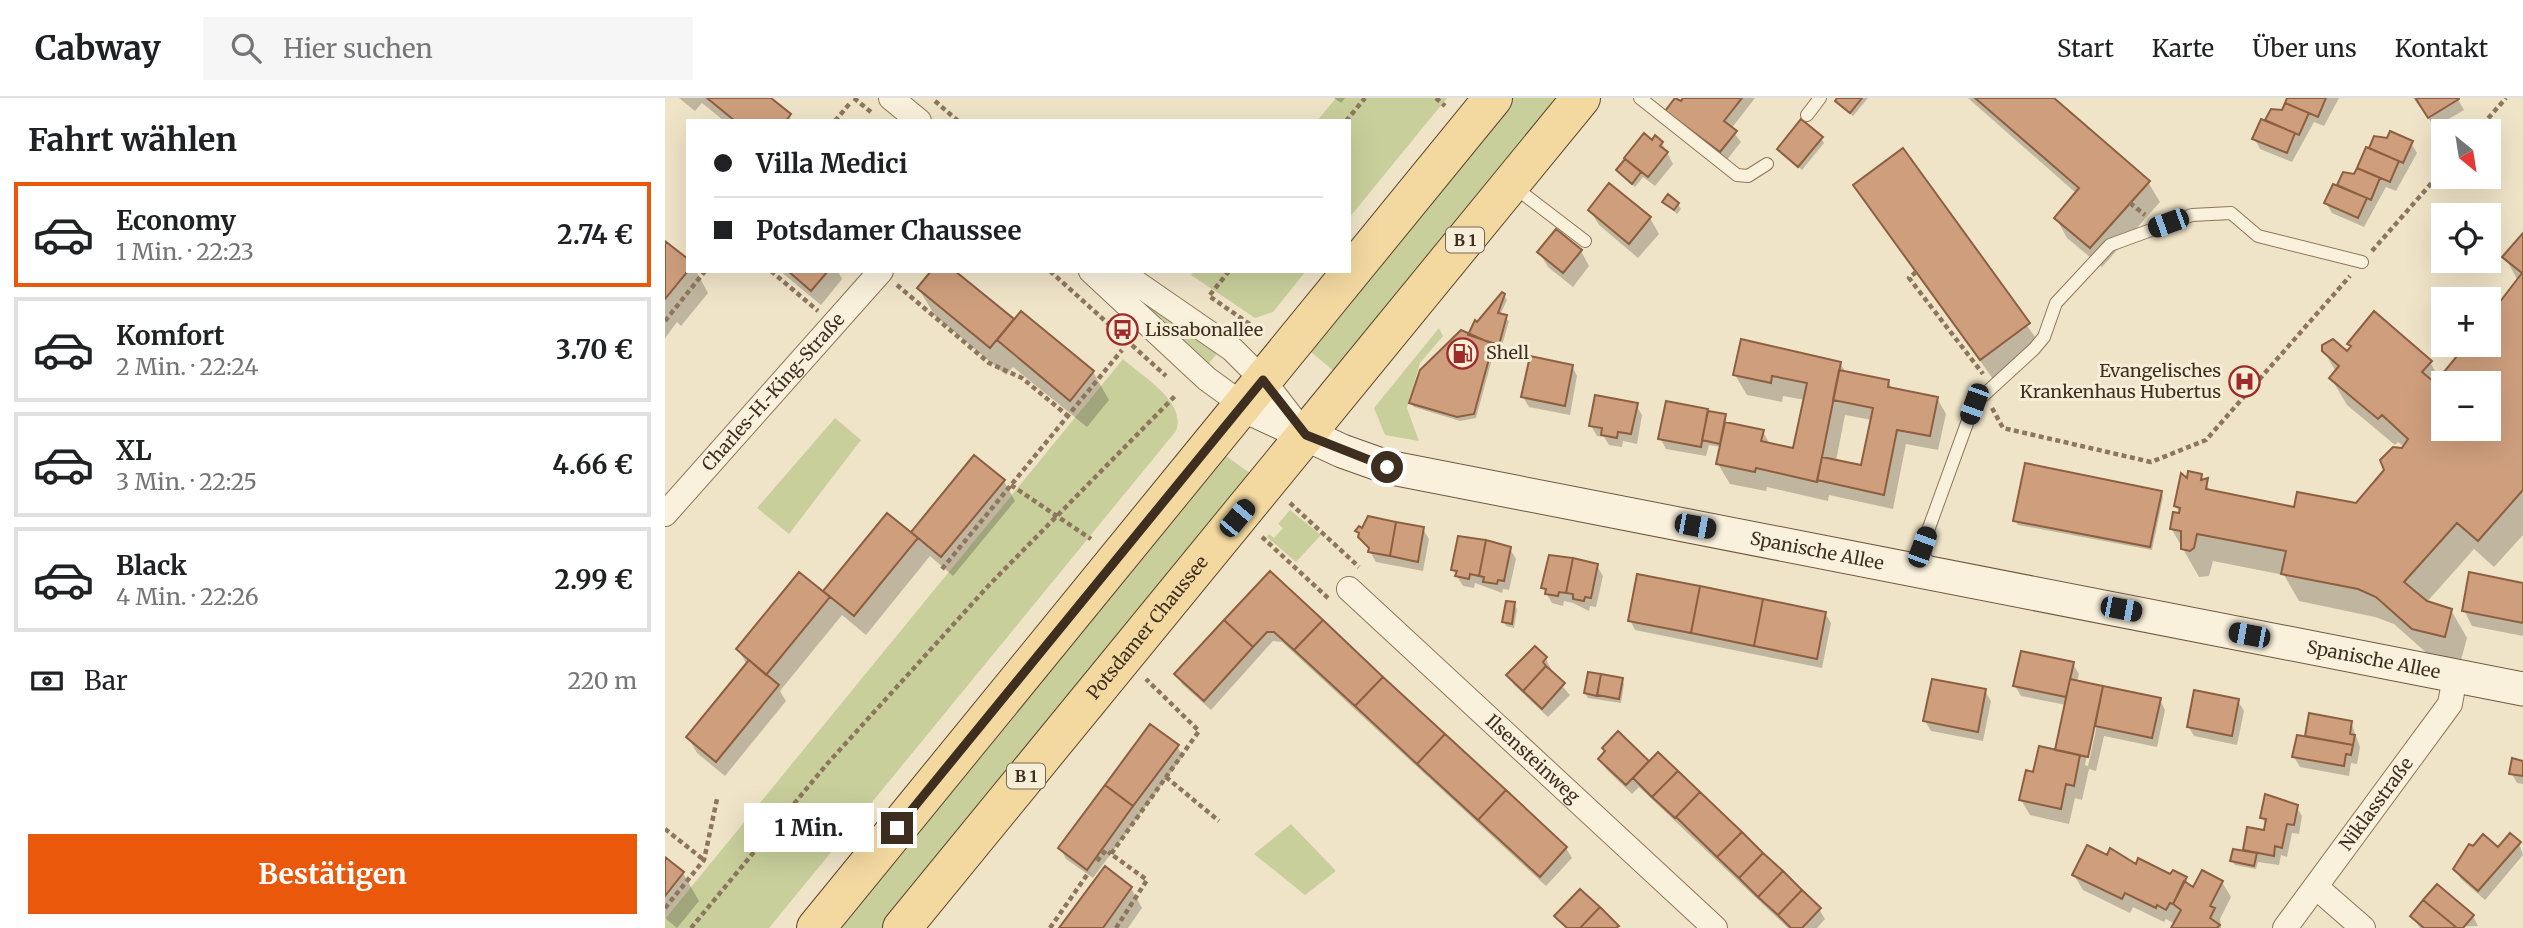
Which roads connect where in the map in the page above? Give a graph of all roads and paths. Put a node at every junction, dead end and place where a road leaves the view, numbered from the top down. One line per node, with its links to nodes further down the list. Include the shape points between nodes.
1 (1364, 98): 15 (path)
2 (1436, 98): 10 (path)
3 (1493, 98): 29 (main road)
4 (1581, 98): 18 (main road, Potsdamer Chaussee / B 1)
5 (1640, 98): 17 (lane, via 1737,175 1748,176)
6 (1820, 98): 11 (lane)
7 (2506, 98): 16 (path)
8 (853, 100): 12 (path); 13 (path)
9 (940, 105): 14 (path)
10 (1445, 106)
11 (1807, 114)
12 (837, 119)
13 (877, 119)
14 (956, 119)
15 (1348, 119)
16 (2488, 119)
17 (1766, 164)
18 (1511, 184): 20 (lane); 41 (main road, Potsdamer Chaussee / B 1)
19 (2431, 184): 21 (path)
20 (1585, 241)
21 (2362, 262): 37 (lane, via 2259,236 2231,213 2192,215 2100,252 2056,303 2034,349); 37 (path, via 2206,440 2151,462 2003,428)
22 (1916, 272): 37 (path, via 1909,278)
23 (703, 273): 33 (path)
24 (773, 273): 32 (path)
25 (1051, 273): 36 (path)
26 (1093, 273): 38 (street, via 1207,379)
27 (1122, 273): 38 (street, via 1232,349)
28 (1227, 273): 34 (path, via 1209,296)
29 (1351, 273)
30 (1351, 273): 38 (main road)
31 (888, 277): 40 (path, via 989,363 1022,378); 44 (street, Charles-H.-King-Straße)
32 (820, 313)
33 (665, 321)
34 (1251, 326)
35 (1122, 350): 40 (path)
36 (1176, 385)
37 (1988, 390): 49 (lane, via 1974,404 1922,547)
38 (1253, 393): 41 (main road, Spanische Allee); 65 (main road)
39 (1175, 396): 45 (path)
40 (1068, 416): 42 (path)
41 (1306, 435): 49 (main road, Spanische Allee, via 1387,467); 66 (main road, Potsdamer Chaussee / B 1)
42 (1011, 485): 45 (path); 48 (path)
43 (1290, 503): 50 (path, via 1365,572)
44 (665, 514)
45 (1057, 516): 47 (path); 64 (path, via 989,584 836,754)
46 (1262, 537): 50 (path, via 1335,604)
47 (1091, 539)
48 (942, 569)
49 (1930, 571): 51 (main road, Spanische Allee)
50 (1349, 589): 69 (street, Ilsensteinweg)
51 (2455, 676): 53 (main road, Spanische Allee); 62 (street, Niklasstraße, via 2450,704)
52 (1146, 679): 54 (path, via 1199,731)
53 (2523, 689)
54 (1166, 777): 56 (path); 58 (path)
55 (717, 799): 59 (path)
56 (1219, 821)
57 (665, 829): 59 (path)
58 (1111, 854): 60 (path, via 1106,850); 68 (path, via 1147,880)
59 (704, 860): 63 (path)
60 (1097, 861)
61 (1090, 872): 67 (path)
62 (2316, 887): 70 (street, Niklasstraße); 71 (street)
63 (665, 908)
64 (691, 928)
65 (815, 928)
66 (902, 928)
67 (1050, 928)
68 (1116, 928)
69 (1715, 928)
70 (2285, 928)
71 (2363, 928)

